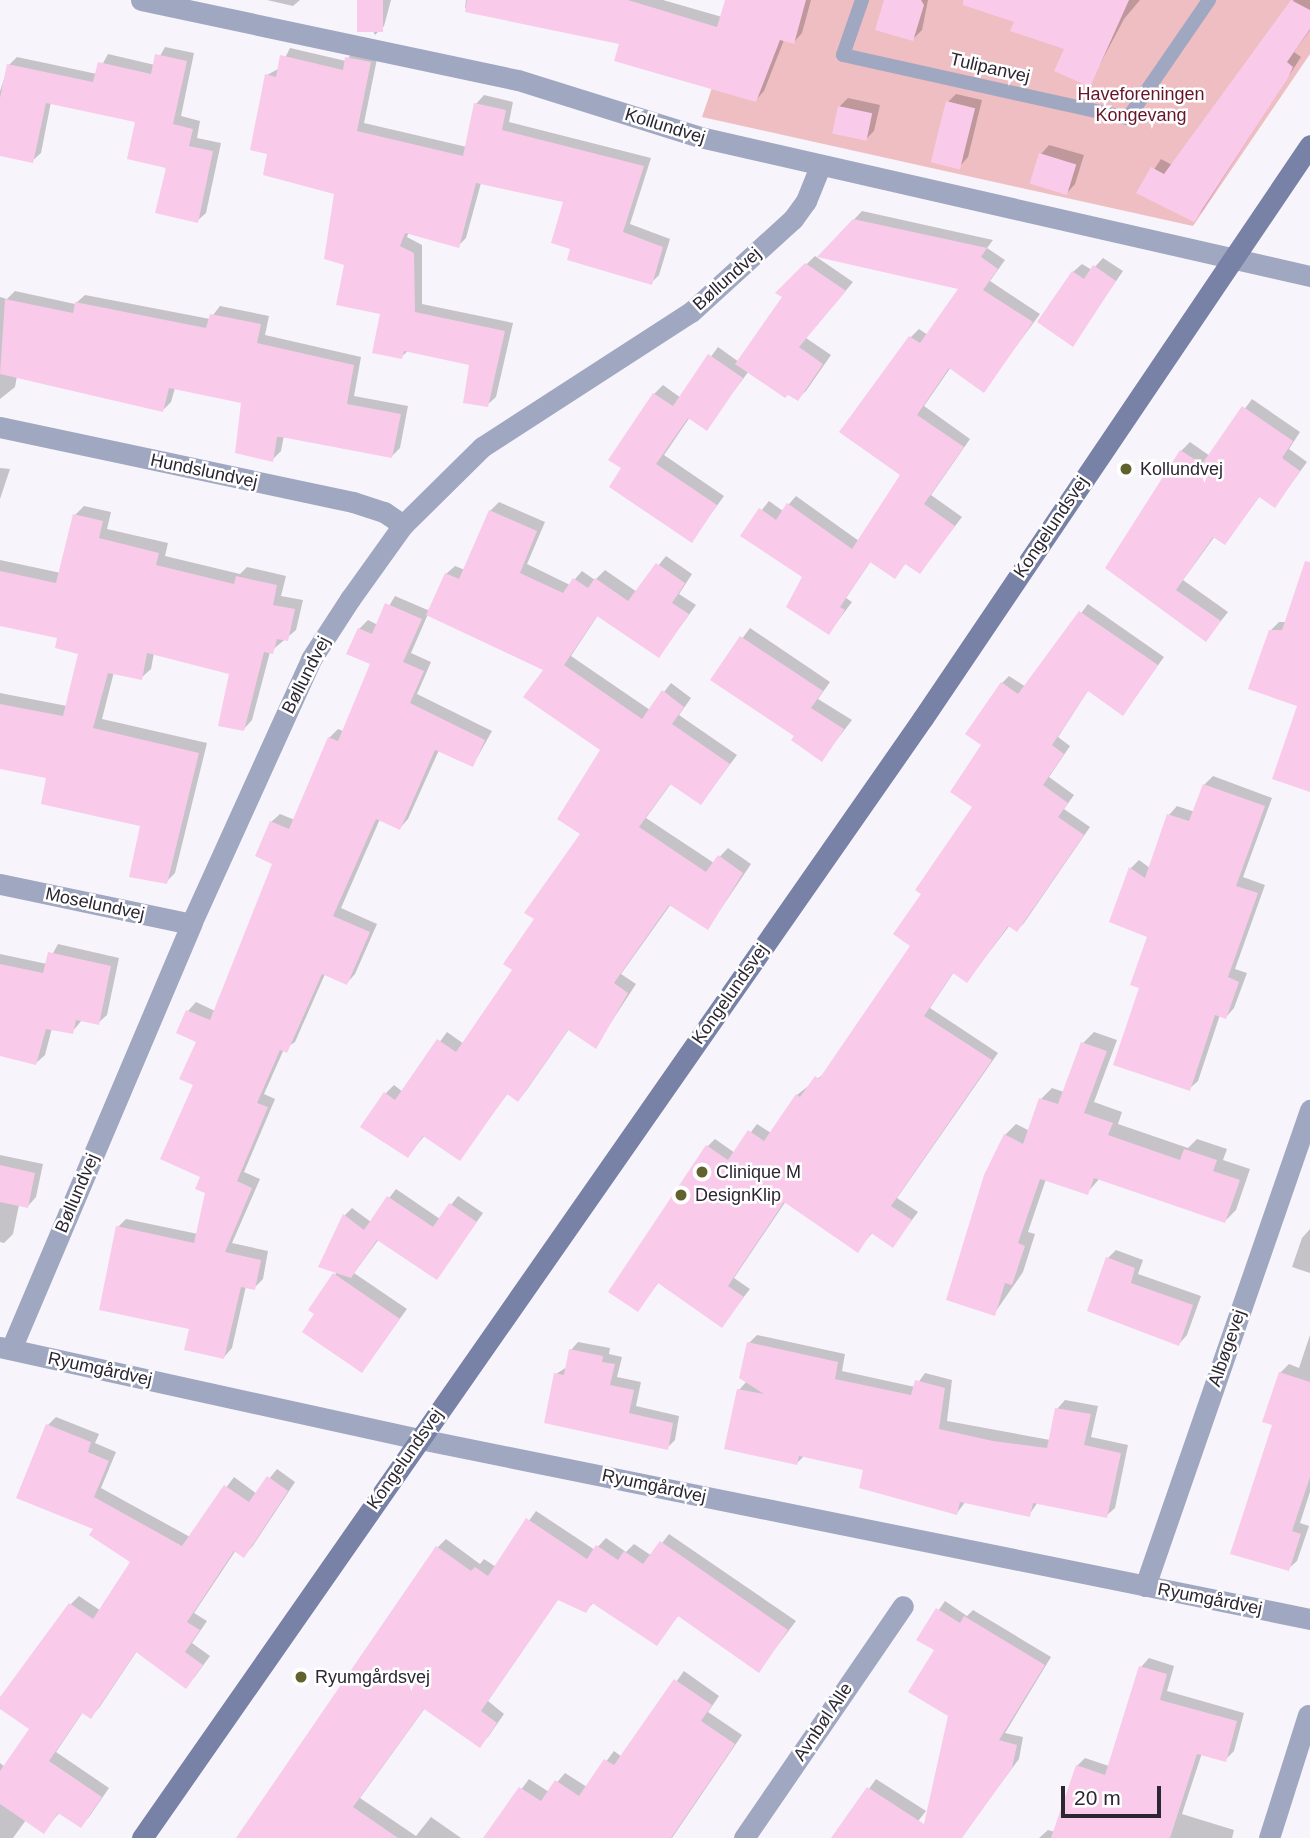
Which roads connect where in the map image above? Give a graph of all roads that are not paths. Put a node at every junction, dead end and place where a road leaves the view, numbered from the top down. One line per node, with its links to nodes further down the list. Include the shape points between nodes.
1 (141, 0): 5 (street, Kollundvej, via 518,80 700,137)
2 (862, 0): 3 (lane, Tulipanvej, via 843,55 1128,118)
3 (1209, 0)
4 (1310, 145): 6 (street, Kongelundsvej)
5 (820, 166): 6 (street, Kollundvej); 9 (street, Bøllundvej, via 807,201 793,219 691,312 482,447)
6 (1231, 261): 7 (street, Kollundvej); 14 (street, Kongelundsvej, via 923,718)
7 (1310, 276)
8 (0, 427): 9 (street, Hundslundvej, via 353,502 384,512)
9 (403, 525): 11 (street, Bøllundvej, via 311,659)
10 (0, 884): 11 (street, Moselundvej)
11 (191, 924): 13 (street, Bøllundvej)
12 (1310, 1110): 15 (street, Albøgevej)
13 (5, 1348): 14 (street, Ryumgårdvej)
14 (419, 1438): 15 (street, Ryumgårdvej); 19 (street, Kongelundsvej)
15 (1145, 1586): 17 (street, Ryumgårdvej)
16 (903, 1606): 20 (street, Avnbøl Alle)
17 (1310, 1619)
18 (1308, 1715): 21 (street)
19 (142, 1838)
20 (744, 1838)
21 (1269, 1838)

